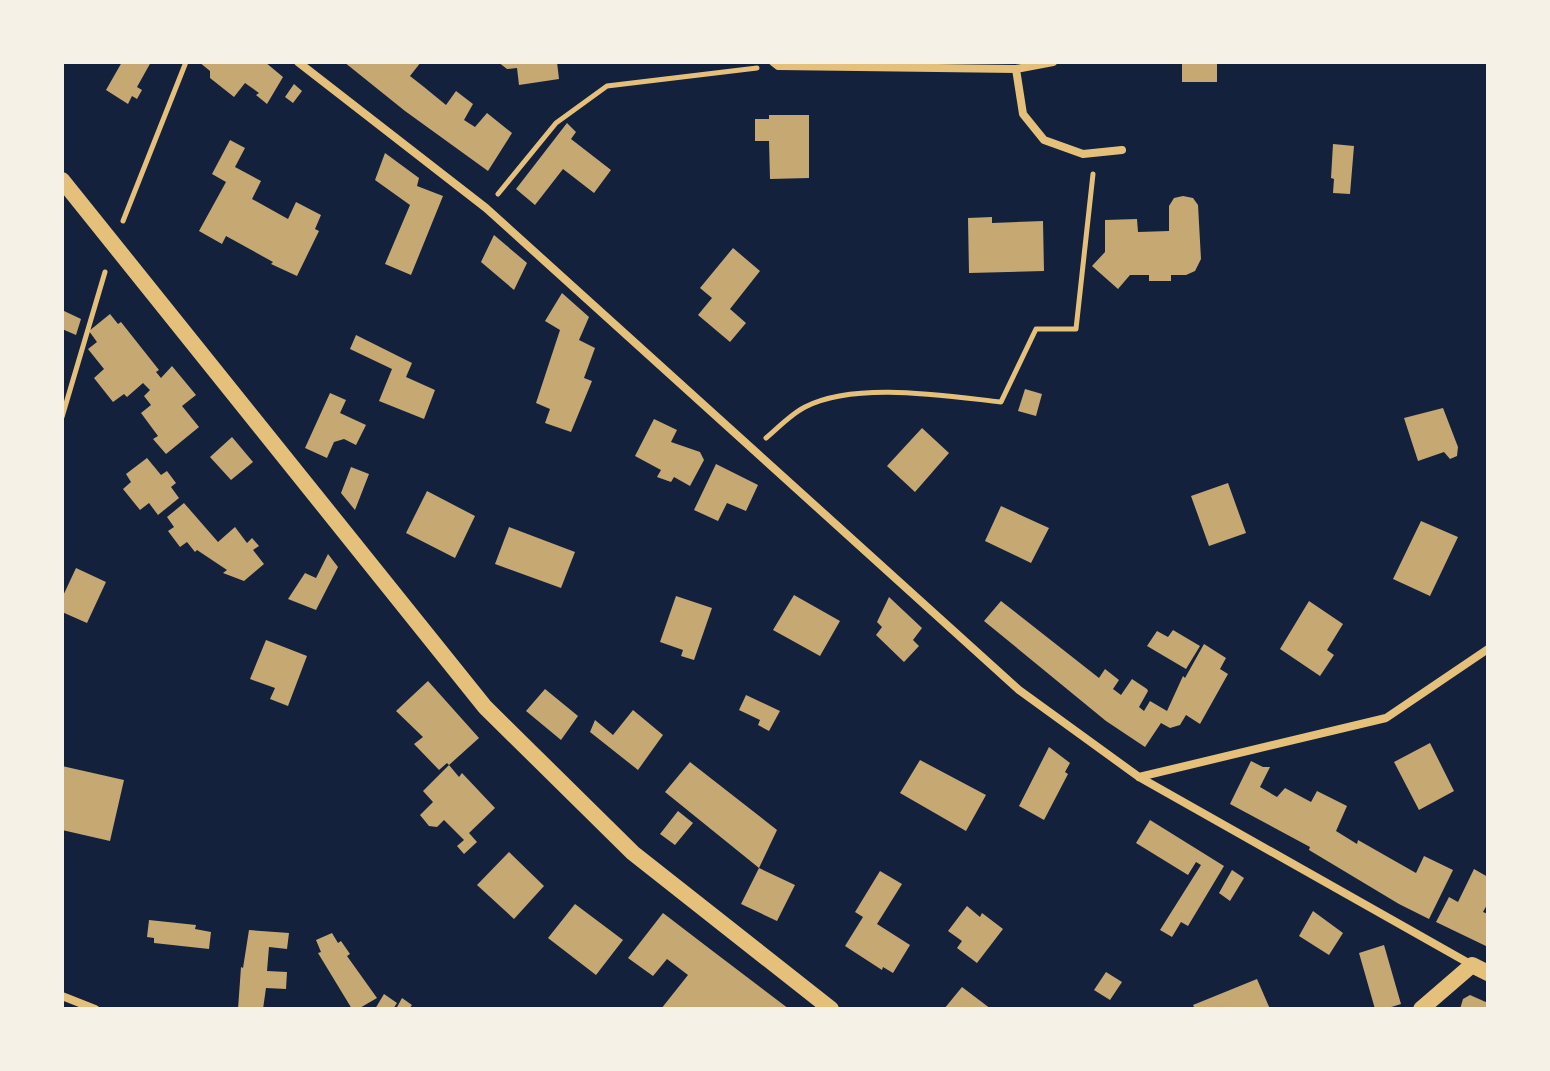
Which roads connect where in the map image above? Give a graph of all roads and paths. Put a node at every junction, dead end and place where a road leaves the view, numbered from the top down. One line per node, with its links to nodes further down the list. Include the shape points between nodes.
1 (186, 62): 10 (path)
2 (298, 62): 9 (street)
3 (1053, 62): 5 (street)
4 (776, 64): 5 (street); 9 (path, via 607,86 556,123)
5 (1016, 69): 7 (street, via 1023,114 1044,140)
6 (1122, 150): 7 (street)
7 (1095, 153): 12 (path, via 1076,329 1036,329 1001,402 912,393 843,395 805,407)
8 (62, 180): 10 (main road)
9 (486, 208): 12 (street)
10 (113, 246): 11 (path); 19 (main road, via 485,707 633,853)
11 (62, 417)
12 (753, 449): 14 (street, via 1019,690)
13 (1488, 649): 14 (street, via 1386,718)
14 (1139, 777): 15 (street)
15 (1472, 965): 16 (main road); 20 (main road)
16 (1488, 973)
17 (62, 996): 18 (street)
18 (95, 1009)
19 (831, 1009)
20 (1421, 1009)

